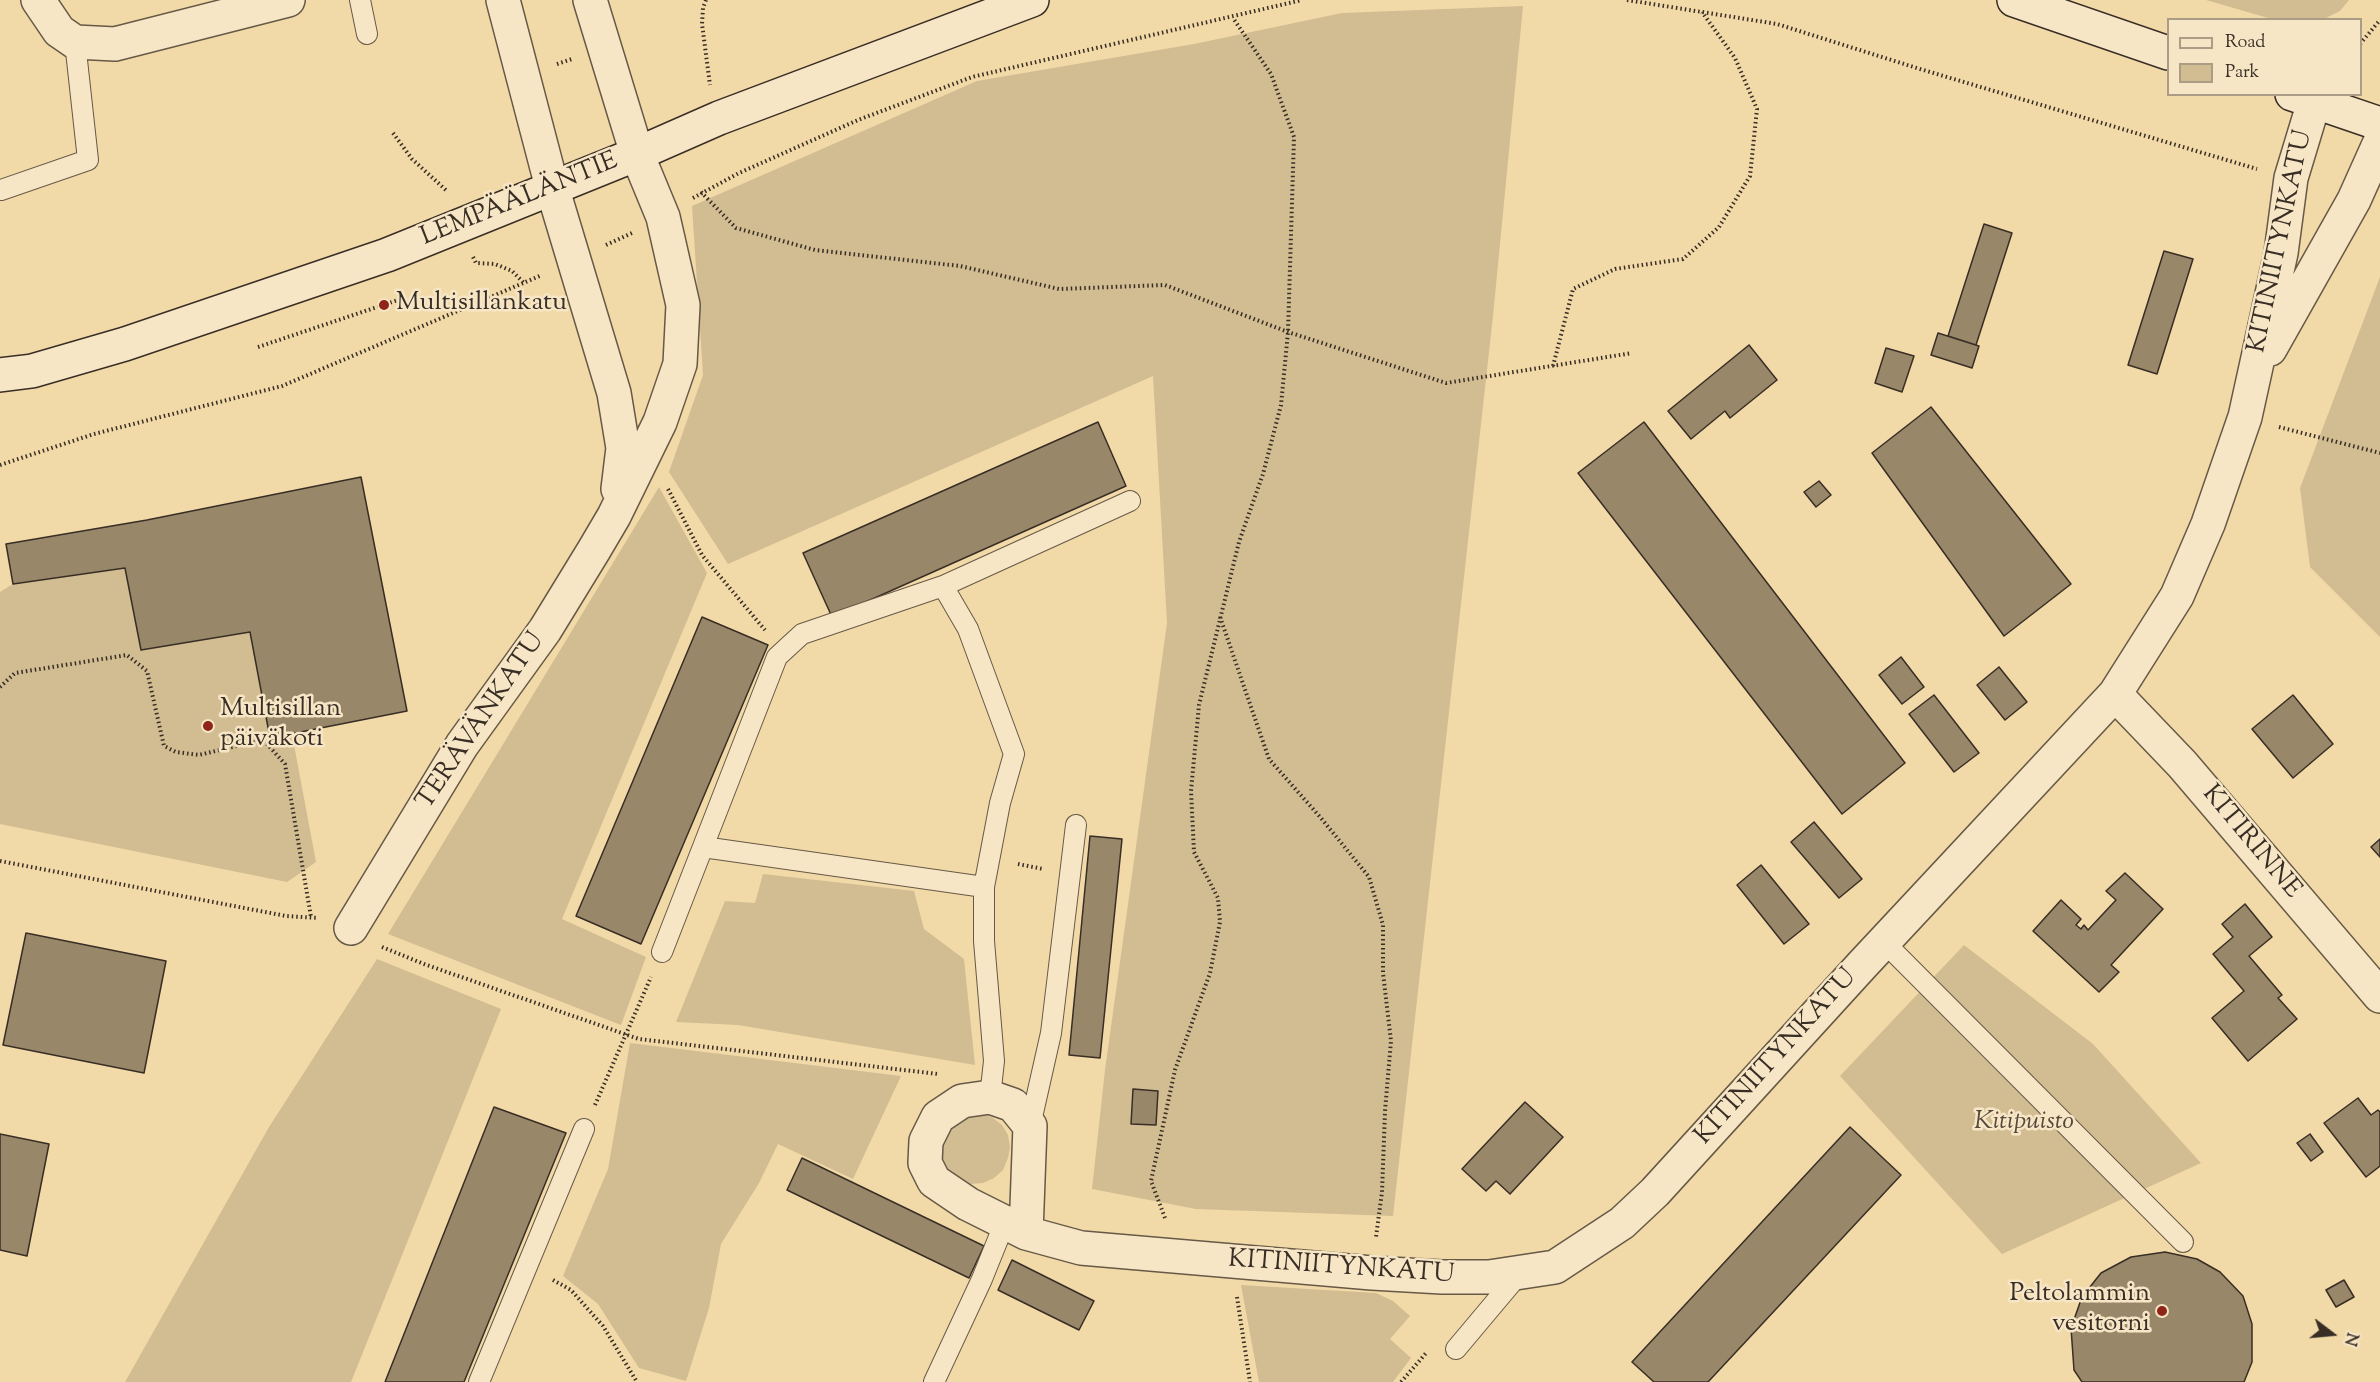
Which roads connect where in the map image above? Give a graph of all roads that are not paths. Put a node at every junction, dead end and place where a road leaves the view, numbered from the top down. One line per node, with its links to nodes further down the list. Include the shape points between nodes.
1 (38, 0): 9 (street, via 59,31)
2 (288, 0): 9 (street, via 115,44)
3 (360, 0): 8 (lane)
4 (503, 0): 15 (street)
5 (590, 0): 14 (street)
6 (1032, 0): 14 (street, LEMPÄÄLÄNTIE, via 719,118)
7 (2014, 0): 10 (street)
8 (367, 34)
9 (75, 42): 16 (lane, via 88,160)
10 (2167, 51)
11 (2303, 98): 12 (street); 18 (street, KITINIITYNKATU, via 2281,253)
12 (2380, 124)
13 (2380, 142): 18 (street, KITINIITYNKATU, via 2354,200)
14 (637, 154): 15 (street, LEMPÄÄLÄNTIE); 20 (street, TERÄVÄNKATU, via 663,217 683,305 680,364 660,422)
15 (552, 187): 17 (street, LEMPÄÄLÄNTIE, via 387,255 125,345 32,371); 20 (street, TERÄVÄNKATU, via 614,393 623,448)
16 (1, 190)
17 (0, 375)
18 (2251, 382): 22 (street, KITINIITYNKATU, via 2245,417 2208,524 2177,596)
19 (1130, 501): 21 (lane)
20 (614, 516): 26 (street, TERÄVÄNKATU, via 545,630 462,745)
21 (943, 586): 24 (lane, via 802,634 777,657); 25 (lane, via 968,629 1014,754)
22 (2115, 694): 27 (street, KITINIITYNKATU); 29 (street, KITIRINNE, via 2182,764)
23 (1076, 825): 31 (lane, via 1051,1033)
24 (703, 847): 25 (lane); 28 (lane)
25 (984, 887): 30 (lane, via 984,941 994,1061)
26 (351, 928)
27 (1883, 941): 34 (lane); 35 (street, KITINIITYNKATU, via 1655,1192 1622,1223 1555,1267)
28 (662, 951)
29 (2380, 996)
30 (976, 1099): 31 (street, via 1013,1105); 33 (street, KITINIITYNKATU, via 938,1117 926,1141 925,1163 934,1181 968,1204)
31 (1030, 1126): 33 (street)
32 (584, 1129): 37 (lane)
33 (1016, 1227): 35 (street, KITINIITYNKATU, via 1081,1248 1372,1273 1489,1278); 38 (lane, via 982,1279)
34 (2183, 1242)
35 (1519, 1274): 36 (lane)
36 (1456, 1349)
37 (479, 1382)
38 (934, 1382)

